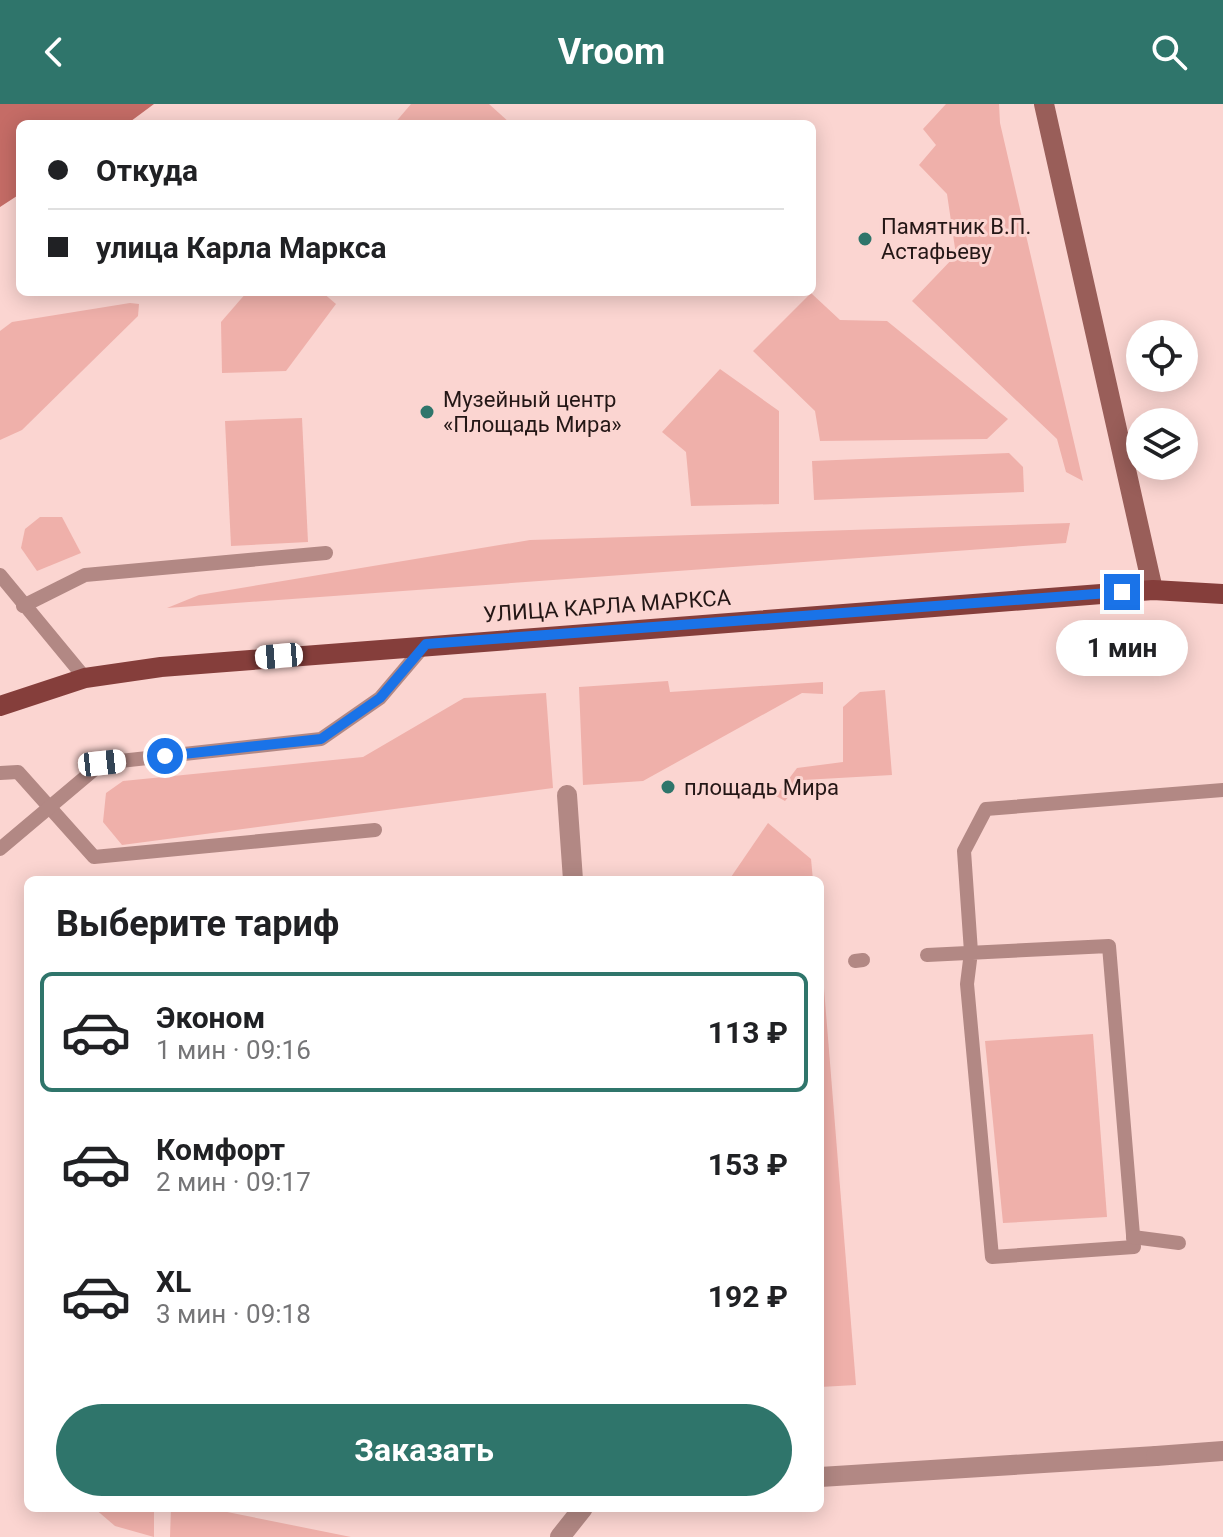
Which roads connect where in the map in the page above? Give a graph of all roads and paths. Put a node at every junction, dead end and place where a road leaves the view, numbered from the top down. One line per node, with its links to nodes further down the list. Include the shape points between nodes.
1 (1044, 104): 4 (main road)
2 (326, 553): 6 (lane, via 85,575)
3 (0, 575): 6 (lane)
4 (1153, 590): 5 (main road, УЛИЦА КАРЛА МАРКСА); 7 (main road, УЛИЦА КАРЛА МАРКСА)
5 (1223, 594)
6 (23, 606): 8 (lane)
7 (426, 644): 8 (main road, УЛИЦА КАРЛА МАРКСА); 13 (lane, via 380,698 321,739 102,763)
8 (85, 678): 9 (main road, УЛИЦА КАРЛА МАРКСА)
9 (0, 706)
10 (0, 773): 13 (lane, via 18,772)
11 (1223, 790): 17 (lane, via 986,809 964,851)
12 (567, 795): 16 (street)
13 (51, 806): 14 (lane, via 94,857); 15 (lane)
14 (375, 830)
15 (0, 849)
16 (573, 876)
17 (971, 952): 18 (lane); 19 (lane, via 1109,946); 19 (lane, via 967,984 992,1257 1134,1247)
18 (927, 955)
19 (1133, 1237): 20 (lane)
20 (1179, 1243)
21 (1223, 1451): 22 (street)
22 (824, 1477)
23 (580, 1512): 24 (street)
24 (560, 1537)

